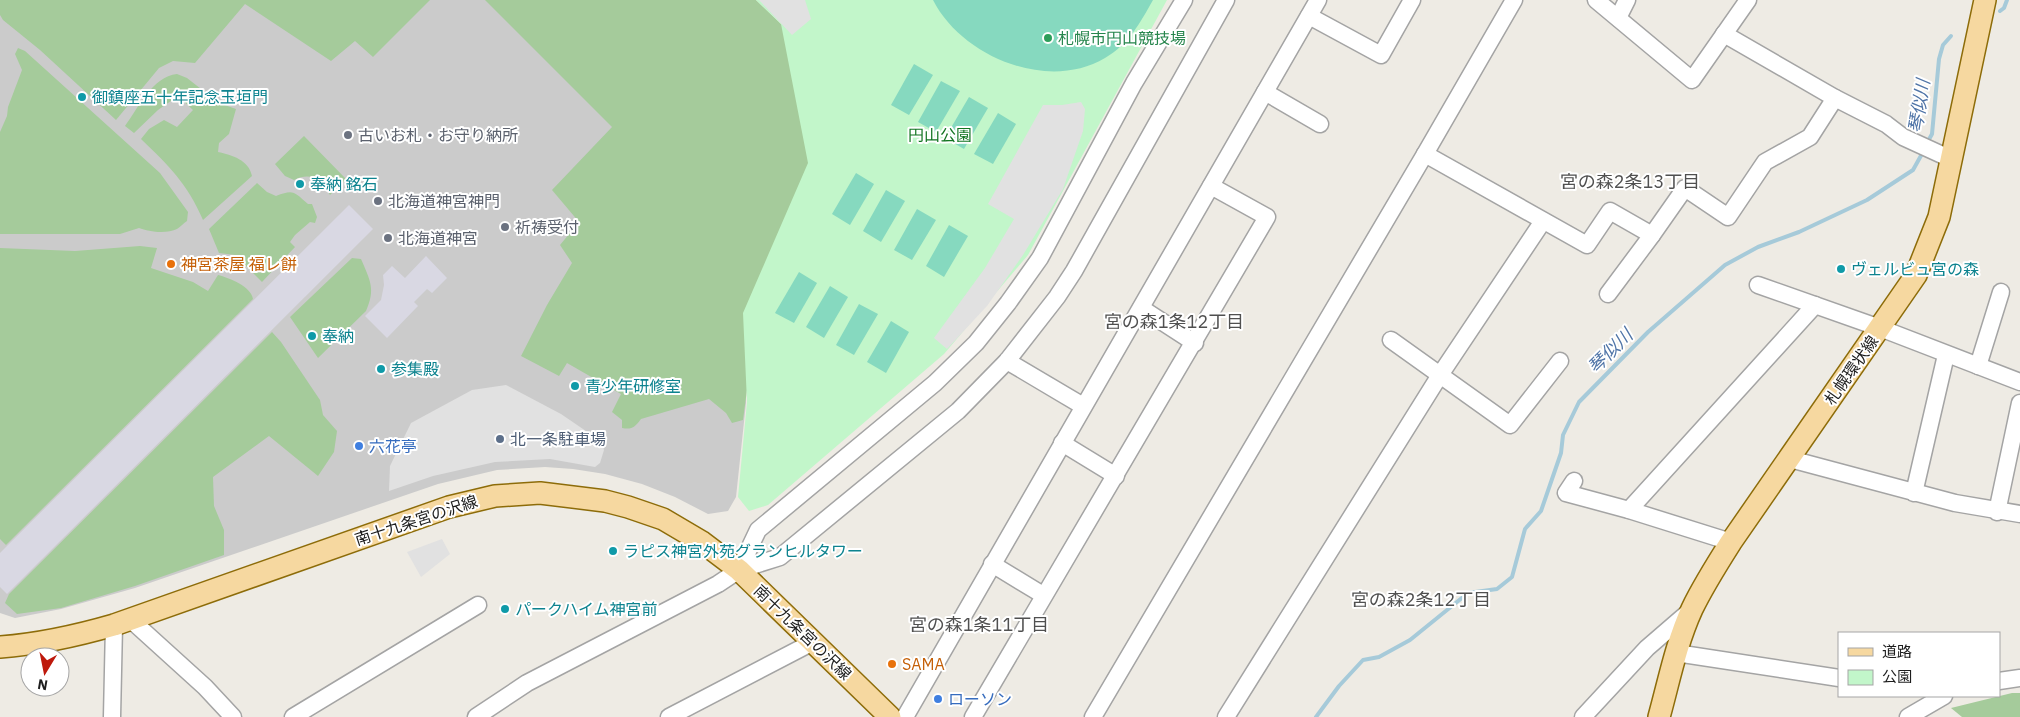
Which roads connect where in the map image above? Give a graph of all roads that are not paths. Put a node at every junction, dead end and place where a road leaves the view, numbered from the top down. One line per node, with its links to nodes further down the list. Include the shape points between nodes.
1 (1184, 0): 47 (street, via 1134,83 1040,258 1008,303 976,343 935,383 758,530)
2 (1226, 0): 30 (street, via 1074,271)
3 (1318, 0): 10 (street)
4 (1412, 0): 10 (street, via 1381,55)
5 (1514, 0): 16 (street)
6 (1596, 0): 11 (street)
7 (1627, 0): 11 (street)
8 (1748, 0): 12 (street)
9 (1985, 0): 17 (main road, 札幌環状線)
10 (1309, 16): 13 (street)
11 (1618, 18): 12 (street, via 1692,80)
12 (1724, 34): 14 (street)
13 (1265, 92): 15 (street); 18 (street)
14 (1835, 98): 17 (street, via 1886,124 1903,137); 20 (street, via 1810,137 1765,162 1728,217 1685,188)
15 (1320, 124)
16 (1425, 154): 19 (street); 67 (street)
17 (1945, 156): 26 (main road, 札幌環状線, via 1939,217 1933,235 1916,275)
18 (1211, 186): 25 (street); 28 (street, via 1267,217)
19 (1543, 222): 20 (street, via 1587,245 1610,211); 33 (street)
20 (1652, 235): 23 (street)
21 (1758, 285): 24 (street)
22 (2001, 292): 32 (street)
23 (1608, 294)
24 (1815, 305): 26 (street); 42 (street)
25 (1141, 308): 28 (street); 36 (street)
26 (1880, 328): 29 (street); 38 (main road, 札幌環状線)
27 (1391, 340): 33 (street)
28 (1195, 343): 39 (street)
29 (1946, 355): 32 (street); 41 (street)
30 (1007, 361): 36 (street); 47 (street, via 958,411 780,557)
31 (1560, 361): 33 (street, via 1510,425)
32 (1978, 366): 34 (street)
33 (1440, 375): 68 (street)
34 (2020, 382)
35 (2020, 403): 43 (street)
36 (1084, 406): 37 (street)
37 (1062, 443): 39 (street); 46 (street)
38 (1790, 459): 41 (street); 45 (main road, 札幌環状線)
39 (1116, 476): 48 (street)
40 (1574, 482): 42 (street, via 1566,493)
41 (1914, 493): 43 (street)
42 (1629, 510): 45 (street)
43 (1997, 512): 44 (street)
44 (2020, 514)
45 (1730, 542): 50 (main road, 札幌環状線)
46 (992, 564): 48 (street); 65 (street)
47 (739, 570): 51 (main road, 南十九条宮の沢線, via 671,524 628,506 540,493 495,496 449,506); 52 (main road, 南十九条宮の沢線); 62 (street, via 527,683)
48 (1043, 596): 66 (street)
49 (478, 605): 61 (street)
50 (1692, 609): 54 (main road, 札幌環状線); 69 (street, via 1647,648)
51 (122, 622): 53 (main road, 南十九条宮の沢線, via 70,638); 59 (street); 60 (street, via 206,687)
52 (813, 642): 63 (street); 64 (main road, 南十九条宮の沢線)
53 (0, 647)
54 (1676, 653): 55 (street); 70 (main road, 札幌環状線)
55 (1838, 678)
56 (2020, 678): 57 (street)
57 (2000, 681)
58 (1942, 697): 71 (street)
59 (112, 717)
60 (233, 717)
61 (294, 717)
62 (476, 717)
63 (669, 717)
64 (890, 717)
65 (905, 717)
66 (973, 717)
67 (1093, 717)
68 (1226, 717)
69 (1583, 717)
70 (1659, 717)
71 (1908, 717)

